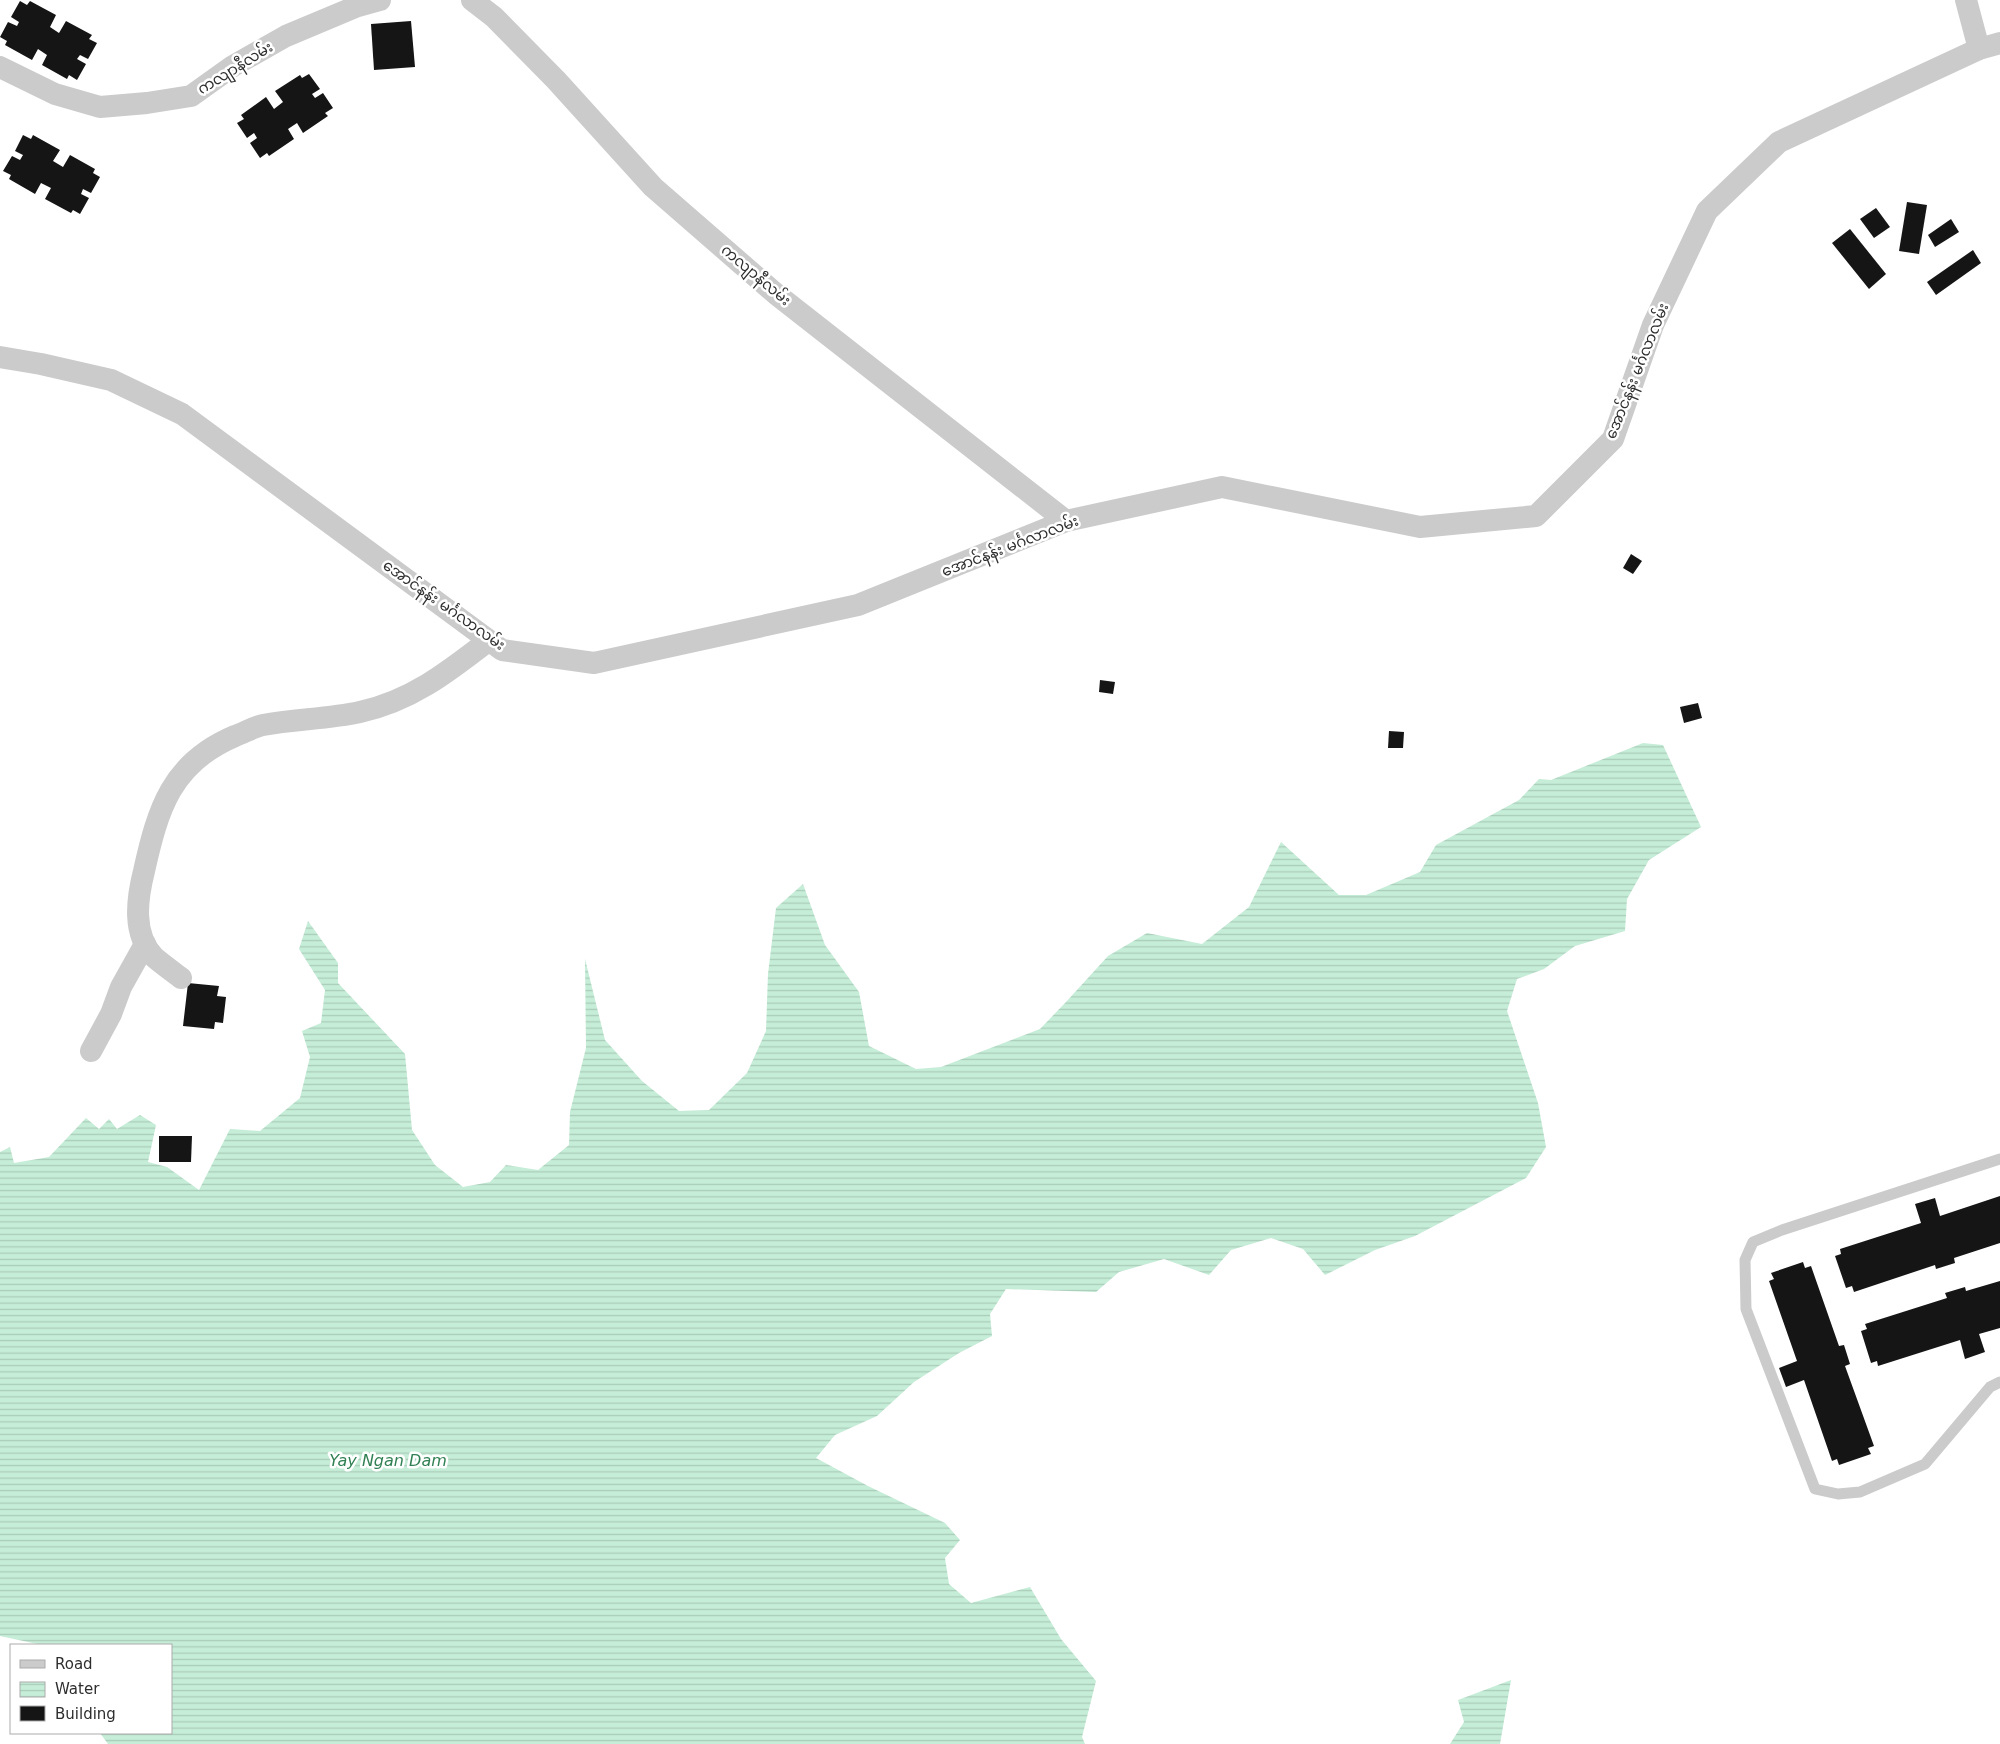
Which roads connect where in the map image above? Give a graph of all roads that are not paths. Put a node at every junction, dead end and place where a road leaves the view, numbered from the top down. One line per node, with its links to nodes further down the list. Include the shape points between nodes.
1 (380, 0): 5 (street, ကလျာနီလမ်း, via 286,36 233,66 191,96 100,107 55,94)
2 (472, 0): 7 (street, ကလျာနီလမ်း, via 494,17 556,80 661,193 776,294)
3 (1966, 0): 4 (street)
4 (1989, 46): 7 (street, အောင်နန်း မင်္ဂလာလမ်း, via 1779,142 1707,211 1653,325 1613,439 1536,516 1420,527 1222,487)
5 (0, 67)
6 (0, 357): 8 (street, အောင်နန်း မင်္ဂလာလမ်း, via 111,380 182,414)
7 (1066, 522): 8 (street, အောင်နန်း မင်္ဂလာလမ်း, via 858,605 594,663 502,650)
8 (488, 640): 9 (street, via 439,679 407,696 361,712 261,725 222,742 198,757 171,787 155,824 137,899 141,937)
9 (145, 944): 10 (street, via 153,956); 11 (street, via 121,987)
10 (181, 978)
11 (92, 1052)
12 (2000, 1159): 13 (lane, via 1782,1230 1753,1242 1745,1260 1746,1309 1816,1489 1838,1494 1860,1492 1925,1464 1990,1388)
13 (2000, 1382)

